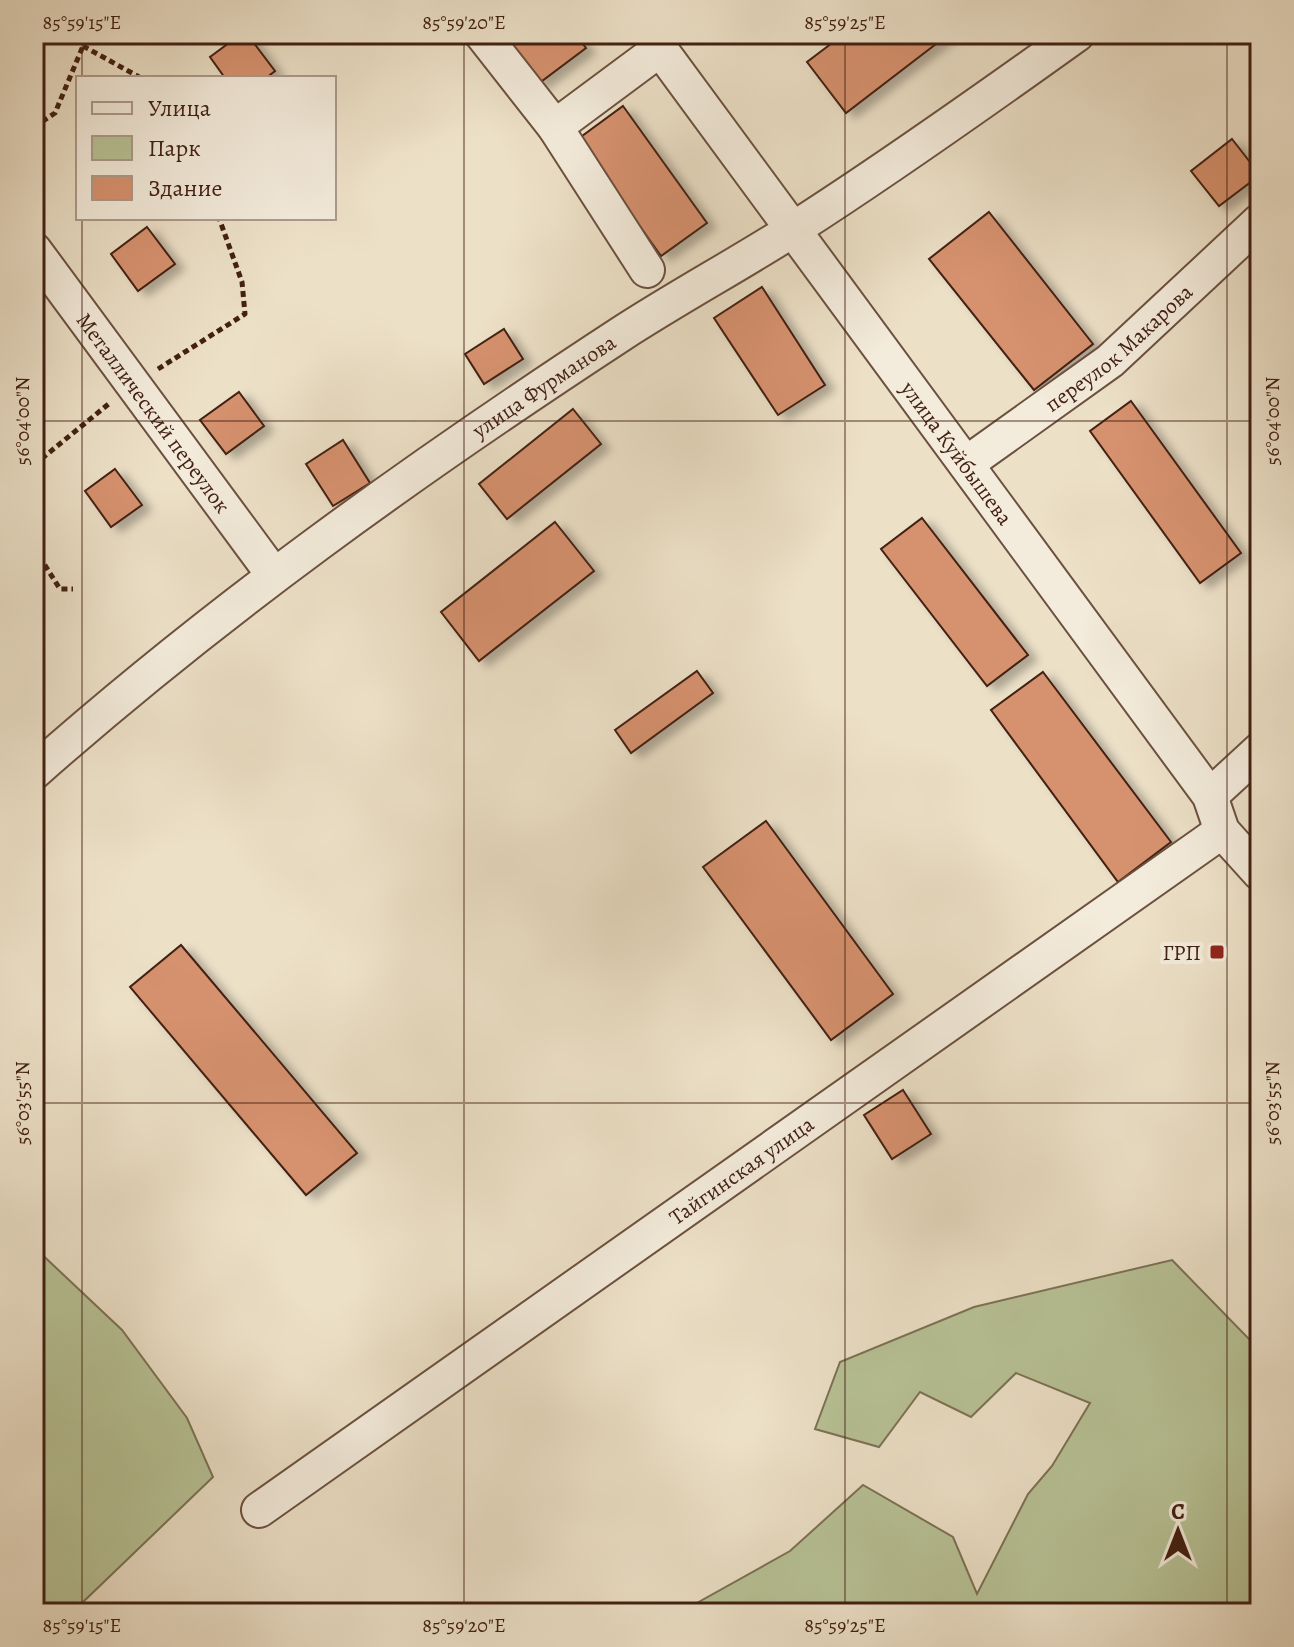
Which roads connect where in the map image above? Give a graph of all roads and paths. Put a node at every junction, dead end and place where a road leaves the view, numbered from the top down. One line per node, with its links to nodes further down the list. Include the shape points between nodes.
1 (88, 34): 5 (path)
2 (482, 34): 8 (street)
3 (1077, 34): 11 (street, улица Фурманова)
4 (654, 41): 8 (street); 11 (street, улица Куйбышева)
5 (83, 46): 6 (path); 7 (path, via 55,113)
6 (137, 76)
7 (34, 127)
8 (555, 127): 13 (street)
9 (220, 220): 14 (path, via 242,282 245,314)
10 (1260, 221): 15 (street, переулок Макарова, via 1110,361)
11 (795, 229): 15 (street, улица Куйбышева); 18 (street, улица Фурманова, via 622,334)
12 (34, 250): 14 (street, Металлический переулок)
13 (647, 270)
14 (133, 384): 16 (path); 18 (street, Металлический переулок)
15 (966, 464): 22 (street, улица Куйбышева)
16 (34, 465)
17 (34, 548): 19 (path, via 60,589)
18 (273, 574): 21 (street, улица Фурманова)
19 (73, 589)
20 (1260, 750): 22 (street)
21 (34, 772)
22 (1210, 796): 23 (street, улица Куйбышева)
23 (1222, 831): 24 (street, улица Куйбышева); 25 (street, Тайгинская улица)
24 (1260, 873)
25 (259, 1510)

